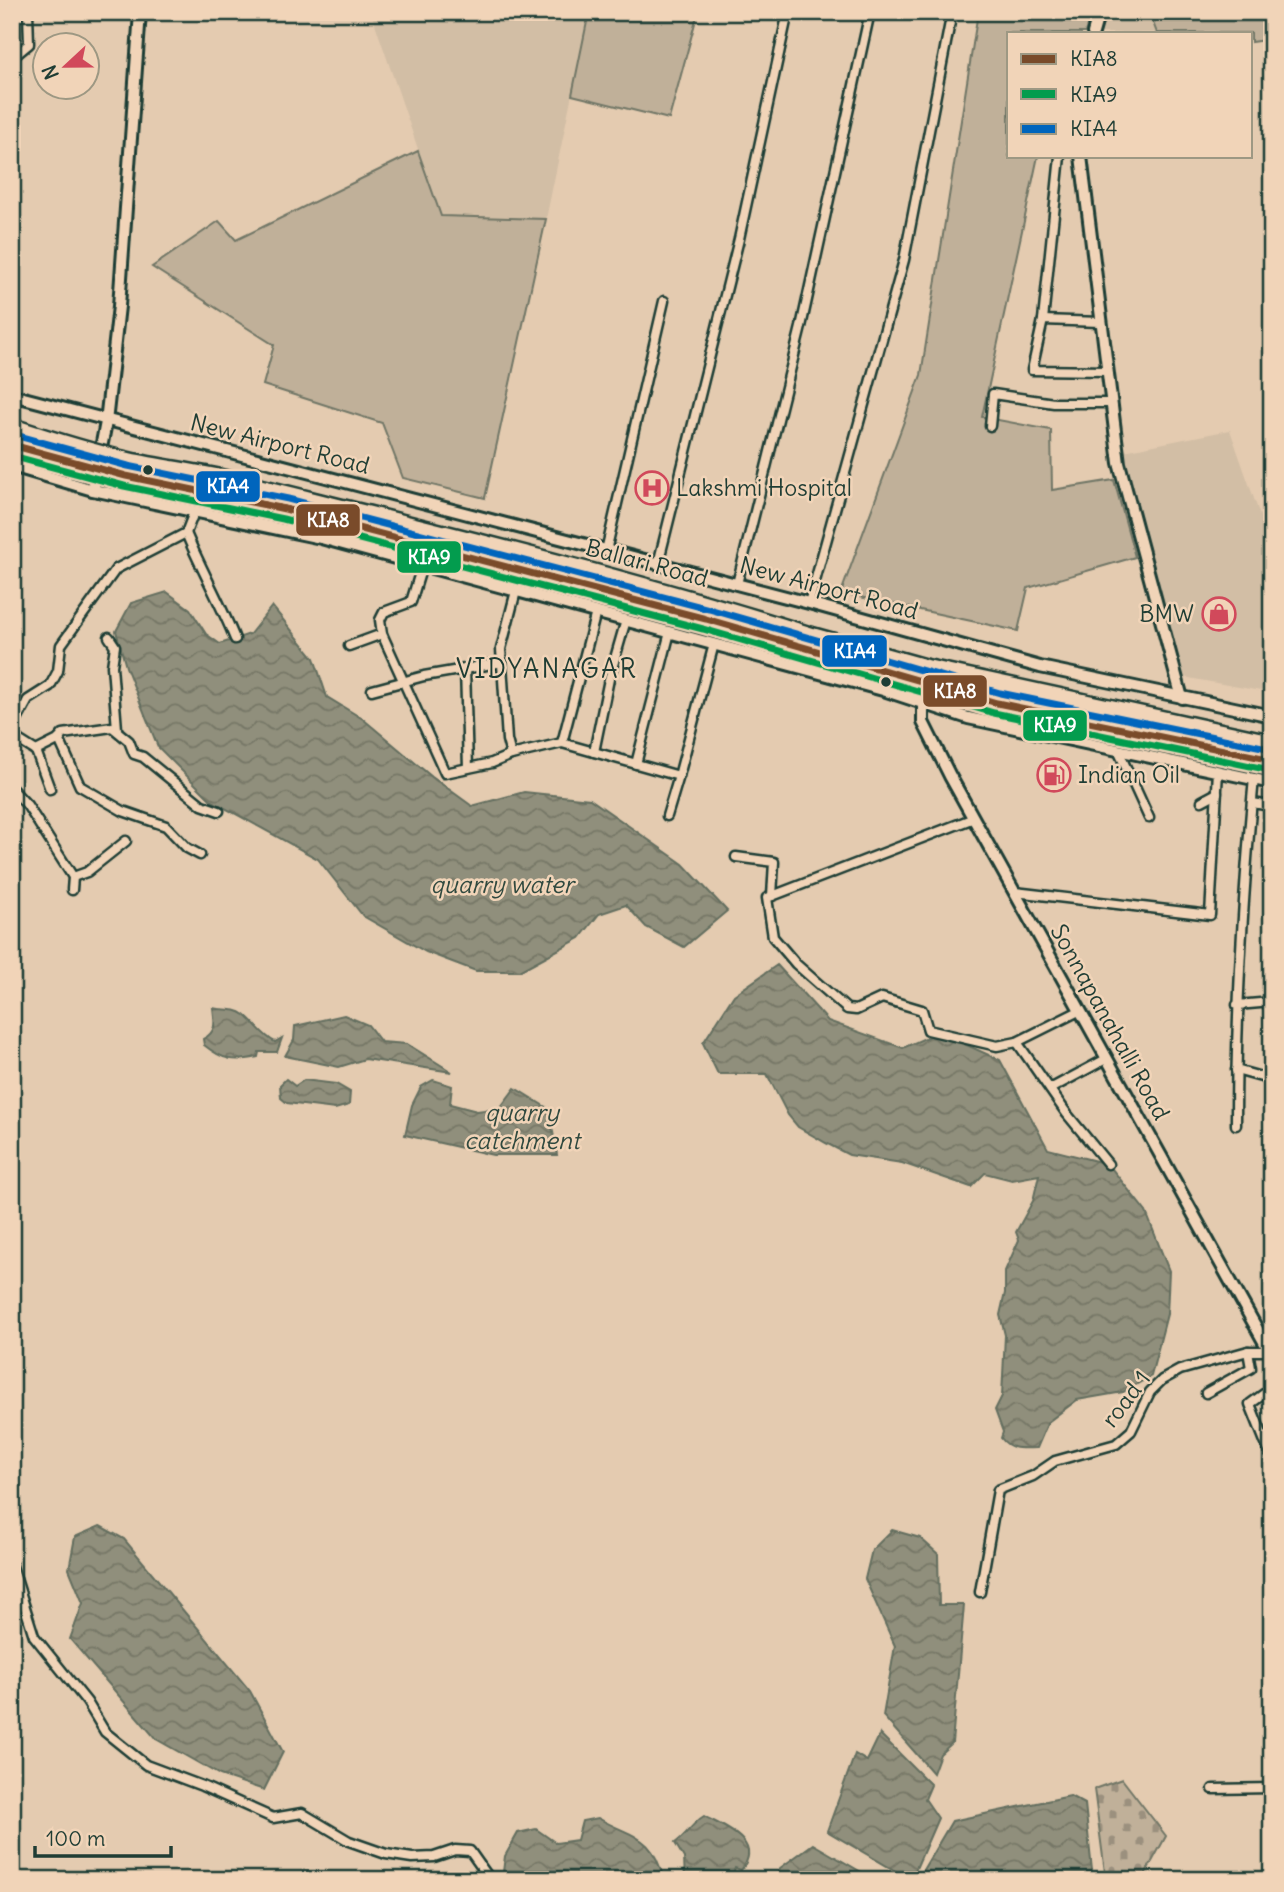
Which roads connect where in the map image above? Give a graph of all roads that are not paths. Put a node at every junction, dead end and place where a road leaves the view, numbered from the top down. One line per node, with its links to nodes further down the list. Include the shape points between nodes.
1 (28, 12): 8 (street, via 29,44)
2 (140, 12): 17 (street)
3 (788, 12): 26 (street)
4 (870, 12): 28 (street, via 801,327)
5 (952, 12): 30 (street, via 904,260)
6 (1099, 12): 7 (street)
7 (1093, 32)
8 (12, 58)
9 (1060, 158): 12 (street)
10 (1081, 158): 13 (street)
11 (664, 301): 25 (street)
12 (1043, 320): 13 (street); 14 (street, via 1032,370)
13 (1100, 322): 14 (street)
14 (1107, 372): 16 (street)
15 (12, 395): 17 (street, New Airport Road)
16 (1110, 403): 19 (street, via 1054,403 993,394); 43 (street, via 1119,463)
17 (106, 422): 22 (street); 25 (street, New Airport Road)
18 (12, 426): 50 (highway, Ballari Road, bridge, via 95,452 186,468 720,606 928,667)
19 (990, 426)
20 (12, 445): 56 (highway, Ballari Road, bridge, via 126,476 310,515 706,619 998,703)
21 (12, 466): 22 (street)
22 (93, 490): 27 (street, via 321,538)
23 (192, 515): 24 (street)
24 (186, 533): 36 (street); 46 (street, via 116,569 61,645 58,671 50,686 28,700)
25 (606, 551): 26 (street, New Airport Road)
26 (658, 564): 28 (street, New Airport Road)
27 (422, 566): 29 (street); 34 (street, via 411,602 384,612)
28 (737, 584): 30 (street, New Airport Road)
29 (516, 591): 31 (street); 39 (street, via 500,649)
30 (809, 603): 43 (street, New Airport Road, via 1040,667)
31 (596, 612): 32 (street); 51 (street)
32 (626, 620): 33 (street); 54 (street)
33 (670, 632): 37 (street); 57 (street)
34 (382, 634): 38 (street); 41 (street)
35 (109, 637): 47 (street, via 114,646)
36 (235, 639)
37 (713, 644): 44 (street); 60 (street)
38 (349, 646)
39 (502, 662): 40 (street); 55 (street)
40 (465, 668): 41 (street); 58 (street)
41 (403, 681): 42 (street); 58 (street, via 445,773)
42 (372, 691)
43 (1182, 698): 45 (street, New Airport Road)
44 (923, 704): 52 (street); 71 (street, Sonnapanahalli Road, via 923,722)
45 (1272, 716)
46 (12, 729)
47 (117, 729): 49 (street, via 62,734); 69 (street, via 134,754 202,805)
48 (12, 736): 53 (street)
49 (59, 739): 53 (street); 74 (street, via 80,786 122,811 166,826)
50 (1272, 742)
51 (562, 743): 54 (street); 55 (street)
52 (1118, 750): 59 (street); 72 (street)
53 (36, 751): 64 (street)
54 (594, 752): 57 (street)
55 (512, 755): 58 (street)
56 (1272, 760)
57 (636, 764): 60 (street)
58 (468, 768)
59 (1218, 771): 61 (street); 65 (street)
60 (679, 776): 70 (street)
61 (1254, 779): 62 (street); 67 (street)
62 (1272, 783)
63 (12, 789): 76 (street)
64 (50, 789)
65 (1217, 793): 66 (street); 78 (street, via 1210,915)
66 (1202, 801)
67 (1252, 803): 68 (street); 81 (street)
68 (1272, 806)
69 (219, 811)
70 (667, 816)
71 (974, 818): 78 (street, Sonnapanahalli Road); 79 (street)
72 (1149, 818)
73 (126, 841): 76 (street, via 87,872)
74 (200, 855)
75 (736, 857): 79 (street, via 774,862)
76 (73, 877): 77 (street)
77 (72, 890)
78 (1015, 892): 82 (street, Sonnapanahalli Road)
79 (772, 896): 83 (street, via 767,898 773,937 847,1009 856,1010 882,998 922,1010 928,1030 997,1046)
80 (1272, 1002): 81 (street)
81 (1237, 1005): 85 (street)
82 (1079, 1011): 83 (street); 84 (street, Sonnapanahalli Road)
83 (1017, 1042): 87 (street)
84 (1106, 1059): 87 (street); 91 (street, Sonnapanahalli Road)
85 (1236, 1070): 86 (street); 88 (street)
86 (1272, 1080)
87 (1050, 1089): 89 (street)
88 (1236, 1125)
89 (1108, 1164)
90 (1248, 1351): 91 (street, road 1); 93 (street, via 1251,1368); 96 (street, road 1, via 1180,1370 1162,1380 1150,1392 1125,1438 1092,1453 1055,1461 998,1490)
91 (1270, 1353)
92 (1272, 1388): 94 (street, via 1250,1404)
93 (1206, 1393)
94 (1272, 1459)
95 (12, 1566): 99 (street, via 34,1636 105,1732 146,1765 273,1818 302,1813 349,1841 386,1854 412,1858 455,1850 470,1852)
96 (980, 1592)
97 (1272, 1788): 98 (street)
98 (1213, 1789)
99 (487, 1880)

